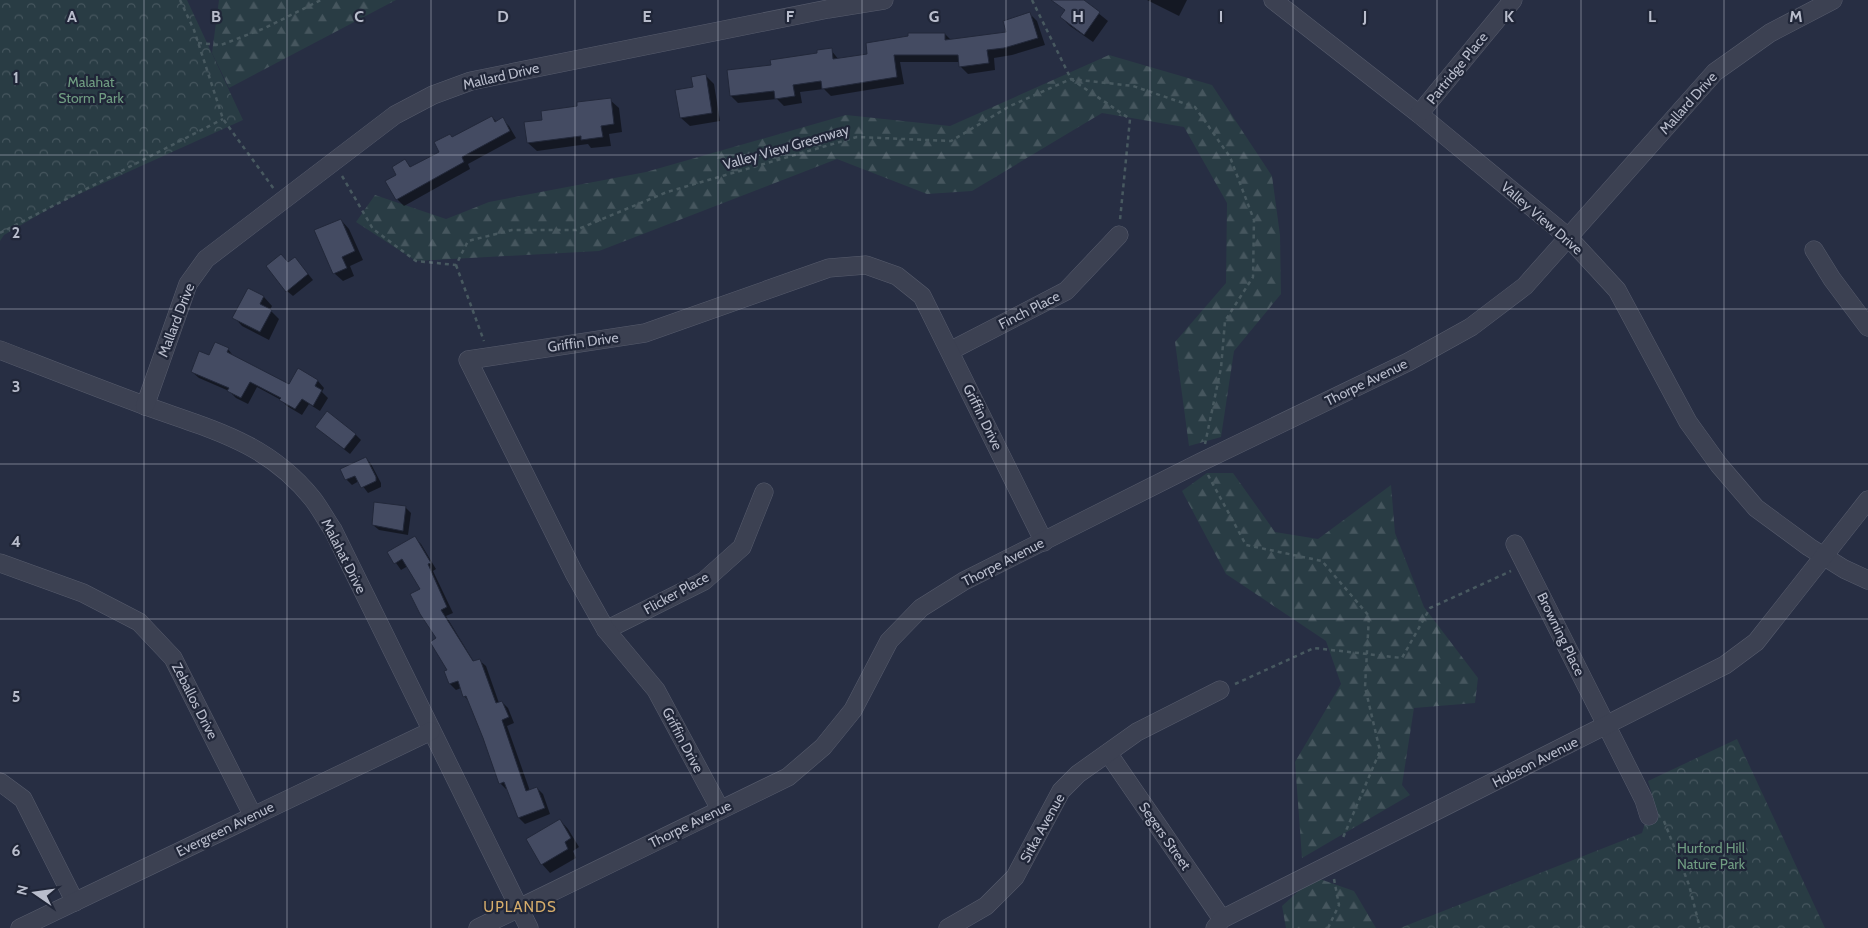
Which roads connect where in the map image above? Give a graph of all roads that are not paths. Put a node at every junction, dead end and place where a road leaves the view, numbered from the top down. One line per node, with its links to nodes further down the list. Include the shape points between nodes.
1 (884, 0): 5 (street, Mallard Drive)
2 (1273, 0): 6 (street, Valley View Drive)
3 (1513, 0): 6 (street, Partridge Place)
4 (1834, 0): 8 (street, Mallard Drive, via 1770,33 1715,72)
5 (828, 5): 13 (street, Mallard Drive, via 471,81 433,95 395,115 206,259 188,284)
6 (1419, 114): 8 (street, Valley View Drive)
7 (1119, 235): 12 (street, Finch Place, via 1066,290)
8 (1568, 237): 16 (street, Thorpe Avenue, via 1525,286 1471,327 1423,355); 18 (street, Valley View Drive, via 1617,290 1688,422 1718,464 1756,508)
9 (1814, 250): 10 (street)
10 (1868, 327)
11 (0, 350): 13 (street, Malahat Drive)
12 (950, 350): 16 (street, Griffin Drive); 21 (street, Griffin Drive, via 922,296 897,276 866,265 829,268 645,333 468,360 574,573)
13 (145, 406): 24 (street, Malahat Drive, via 252,446 295,479 313,499 333,530)
14 (764, 492): 21 (street, Flicker Place, via 742,547 704,580)
15 (1868, 500): 18 (street, Hobson Avenue)
16 (1044, 542): 27 (street, Thorpe Avenue, via 964,581 922,608 889,641 853,710 823,747 788,777)
17 (1515, 544): 23 (street, Browning Place)
18 (1823, 555): 20 (street, Valley View Drive); 23 (street, Hobson Avenue, via 1756,642 1725,665)
19 (0, 564): 28 (street, Zeballos Drive, via 83,593 139,622 173,658)
20 (1868, 580)
21 (606, 630): 27 (street, Griffin Drive, via 656,690)
22 (1220, 690): 25 (street, Sitka Avenue, via 1137,732)
23 (1607, 726): 29 (street, Browning Place); 32 (street, Hobson Avenue)
24 (431, 731): 28 (street, Evergreen Avenue); 31 (street, Malahat Drive)
25 (1108, 752): 32 (street, Segers Street); 36 (street, Sitka Avenue, via 1061,791 1015,877 986,906)
26 (0, 782): 30 (street, via 24,799)
27 (720, 810): 31 (street, Thorpe Avenue)
28 (253, 816): 30 (street, Evergreen Avenue)
29 (1649, 816)
30 (75, 902): 33 (street, Evergreen Avenue)
31 (520, 907): 34 (street, Thorpe Avenue); 35 (street, Malahat Drive)
32 (1218, 923)
33 (20, 928)
34 (478, 928)
35 (529, 928)
36 (948, 928)

